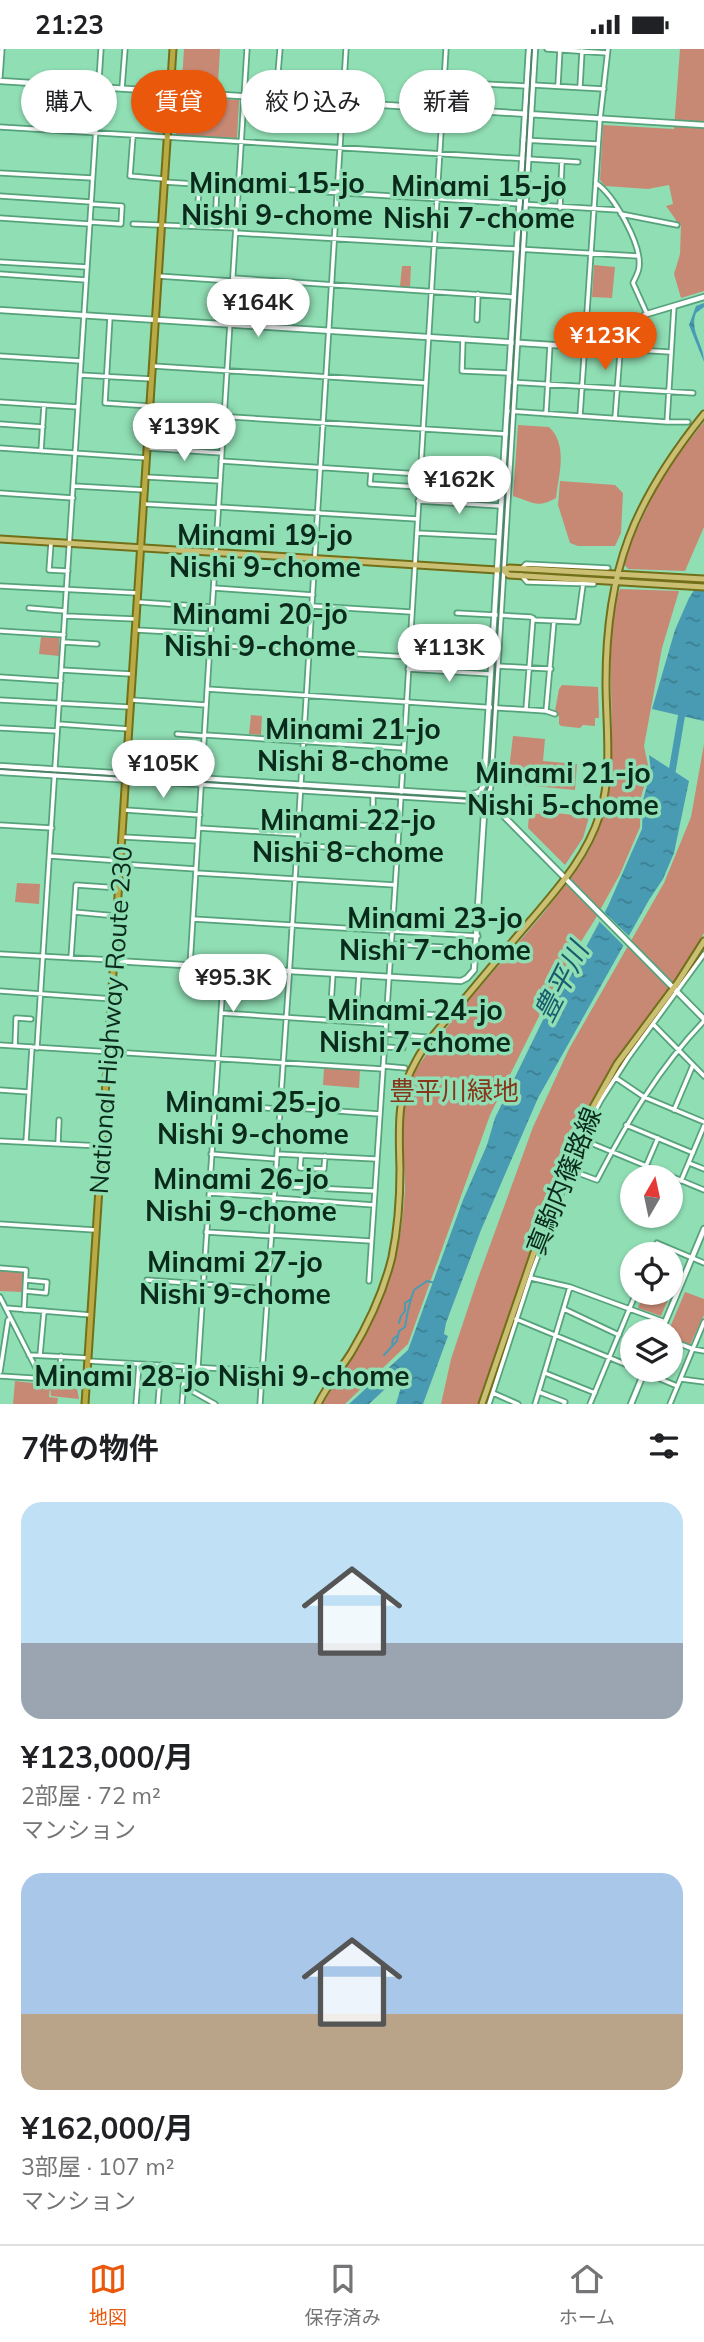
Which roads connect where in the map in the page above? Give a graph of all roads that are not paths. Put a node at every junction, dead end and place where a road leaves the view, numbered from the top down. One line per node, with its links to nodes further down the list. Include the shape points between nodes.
1 (2, 49): 21 (street)
2 (101, 49): 15 (street)
3 (125, 49): 29 (street)
4 (173, 49): 16 (highway, National Highway Route 230)
5 (247, 49): 17 (street)
6 (280, 49): 18 (street)
7 (346, 49): 19 (street)
8 (446, 49): 20 (street)
9 (529, 49): 25 (street)
10 (535, 49): 24 (street)
11 (547, 49): 12 (street)
12 (560, 49): 13 (street); 26 (street)
13 (582, 50): 14 (street); 27 (street)
14 (607, 51): 31 (street)
15 (100, 70)
16 (172, 70)
17 (246, 70)
18 (278, 70)
19 (344, 70)
20 (445, 70)
21 (0, 79): 22 (street)
22 (21, 81)
23 (495, 84): 25 (street)
24 (533, 85): 26 (street); 33 (street)
25 (526, 86): 33 (street)
26 (558, 86): 27 (street)
27 (580, 87): 31 (street)
28 (117, 88): 29 (street)
29 (122, 88): 30 (street)
30 (131, 89)
31 (604, 89): 34 (street)
32 (495, 111): 33 (street)
33 (528, 113): 34 (street); 45 (street)
34 (600, 119): 35 (street); 47 (street)
35 (704, 125)
36 (0, 127): 37 (street)
37 (21, 128)
38 (96, 133): 43 (street); 54 (street)
39 (167, 133): 44 (highway, National Highway Route 230)
40 (242, 133): 46 (street)
41 (341, 133): 48 (street)
42 (441, 133): 49 (street)
43 (133, 135): 44 (street); 55 (street, via 130,176)
44 (167, 138): 46 (street); 55 (highway, National Highway Route 230)
45 (526, 140): 47 (street); 50 (street)
46 (241, 142): 48 (street); 59 (street)
47 (599, 145): 56 (street)
48 (340, 149): 49 (street); 60 (street)
49 (440, 154): 50 (street); 62 (street)
50 (525, 160): 51 (street); 64 (street)
51 (562, 161): 52 (street); 65 (street)
52 (578, 162)
53 (0, 173): 54 (street)
54 (93, 178): 63 (street)
55 (165, 180): 57 (street); 71 (highway, National Highway Route 230)
56 (596, 183): 66 (street); 67 (street)
57 (199, 184): 58 (street); 73 (street)
58 (217, 185): 59 (street); 74 (street)
59 (238, 187): 60 (street); 75 (street)
60 (337, 194): 62 (street); 76 (street)
61 (0, 196): 63 (street)
62 (437, 200): 64 (street); 77 (street)
63 (91, 203): 69 (street); 69 (street, via 122,206 121,224)
64 (522, 205): 65 (street); 78 (street)
65 (560, 208): 66 (street)
66 (595, 210): 67 (street); 79 (street)
67 (619, 212): 72 (street); 80 (street, via 638,246)
68 (0, 218): 69 (street)
69 (90, 223): 82 (street)
70 (132, 224): 71 (street)
71 (162, 225): 73 (street); 84 (highway, National Highway Route 230)
72 (677, 225)
73 (197, 226): 74 (street)
74 (215, 227): 75 (street)
75 (236, 231): 76 (street); 85 (street)
76 (334, 239): 77 (street); 87 (street)
77 (434, 246): 78 (street); 88 (street)
78 (520, 250): 79 (street); 90 (street); 104 (street)
79 (592, 254): 80 (street); 106 (street)
80 (638, 256): 94 (street, via 633,283)
81 (0, 262): 82 (street)
82 (87, 267): 86 (street)
83 (0, 274): 86 (street)
84 (159, 276): 85 (street); 97 (highway, National Highway Route 230)
85 (233, 279): 87 (street); 99 (street)
86 (86, 280): 95 (street)
87 (331, 284): 88 (street); 101 (street)
88 (431, 290): 89 (street); 102 (street)
89 (478, 294): 90 (street); 98 (street)
90 (514, 297): 104 (street)
91 (704, 297): 92 (street)
92 (674, 306): 94 (street); 108 (street)
93 (0, 310): 95 (street)
94 (647, 314): 100 (street)
95 (84, 315): 96 (street); 110 (street)
96 (110, 317): 97 (street); 115 (street)
97 (156, 320): 99 (street); 111 (highway, National Highway Route 230)
98 (477, 320)
99 (230, 325): 101 (street); 112 (street)
100 (622, 327): 106 (street); 107 (street)
101 (329, 331): 102 (street); 116 (street)
102 (428, 337): 103 (street); 119 (street)
103 (463, 339): 104 (street); 113 (street, via 461,371)
104 (514, 342): 105 (street); 113 (street); 118 (street)
105 (550, 345): 106 (street); 120 (street)
106 (585, 347): 107 (street); 121 (street)
107 (620, 349): 108 (street); 122 (street)
108 (671, 352): 123 (street)
109 (0, 356): 110 (street)
110 (81, 361): 114 (street)
111 (153, 366): 112 (street); 117 (highway, National Highway Route 230)
112 (227, 371): 116 (street); 132 (street)
113 (509, 373): 118 (street)
114 (80, 375): 115 (street); 127 (street)
115 (107, 376): 117 (street); 128 (street, via 105,403)
116 (326, 377): 119 (street); 135 (street)
117 (152, 379): 128 (highway, National Highway Route 230)
118 (512, 382): 120 (street); 129 (street)
119 (426, 383): 140 (street)
120 (548, 385): 121 (street); 130 (street)
121 (582, 387): 122 (street); 133 (street)
122 (617, 389): 123 (street); 134 (street)
123 (669, 392): 124 (street); 136 (street)
124 (693, 393)
125 (0, 402): 126 (street)
126 (44, 405): 127 (street); 139 (street)
127 (78, 407): 145 (street)
128 (150, 409): 132 (street); 143 (highway, National Highway Route 230)
129 (510, 412): 130 (street); 141 (street); 177 (street)
130 (546, 414): 133 (street)
131 (704, 414): 180 (main road, via 646,497 626,542)
132 (224, 416): 135 (street); 146 (street)
133 (580, 416): 134 (street)
134 (615, 418): 136 (street)
135 (323, 422): 140 (street); 149 (street)
136 (667, 422): 137 (street)
137 (688, 422)
138 (0, 424): 139 (street)
139 (43, 427): 144 (street)
140 (423, 429): 141 (street); 150 (street)
141 (506, 434): 152 (street)
142 (0, 448): 144 (street)
143 (148, 448): 146 (street); 147 (highway, National Highway Route 230)
144 (41, 451): 145 (street)
145 (75, 453): 147 (street); 156 (street)
146 (222, 453): 148 (street)
147 (147, 458): 154 (highway, National Highway Route 230)
148 (221, 461): 149 (street); 155 (street)
149 (320, 468): 151 (street); 165 (street)
150 (421, 468): 152 (street); 153 (street)
151 (371, 471): 153 (street); 157 (street, via 370,484)
152 (503, 473): 163 (street)
153 (420, 474): 157 (street)
154 (146, 477): 155 (street); 158 (highway, National Highway Route 230)
155 (220, 481): 164 (street)
156 (73, 486): 158 (street); 160 (street)
157 (419, 487): 161 (street)
158 (145, 490): 162 (highway, National Highway Route 230)
159 (0, 493): 160 (street)
160 (72, 498): 171 (street)
161 (418, 501): 163 (street); 166 (street)
162 (144, 504): 164 (street); 172 (highway, National Highway Route 230)
163 (501, 506): 168 (street)
164 (219, 507): 165 (street); 173 (street)
165 (317, 513): 166 (street); 174 (street)
166 (417, 519): 167 (street)
167 (416, 533): 168 (street); 175 (street)
168 (499, 537): 177 (street)
169 (0, 539): 170 (main road)
170 (51, 543): 171 (main road); 178 (street, via 49,570)
171 (70, 544): 172 (main road); 178 (street)
172 (141, 549): 173 (main road); 188 (highway, National Highway Route 230)
173 (216, 553): 174 (main road); 185 (street)
174 (315, 559): 175 (main road); 189 (street)
175 (415, 565): 177 (main road); 194 (street)
176 (608, 568): 179 (street, via 526,564)
177 (500, 570): 179 (main road); 197 (street)
178 (68, 571): 187 (street)
179 (521, 572): 180 (main road); 183 (street, via 527,582)
180 (618, 578): 181 (main road); 186 (main road); 270 (main road, via 606,644 604,798 591,837)
181 (704, 579)
182 (594, 584): 183 (street)
183 (583, 585): 200 (street, via 578,622)
184 (0, 586): 187 (street)
185 (214, 587): 189 (street); 192 (street)
186 (704, 587)
187 (67, 589): 188 (street); 195 (street)
188 (139, 593): 190 (highway, National Highway Route 230)
189 (313, 595): 191 (street)
190 (138, 602): 192 (street); 199 (highway, National Highway Route 230)
191 (312, 606): 194 (street); 210 (street)
192 (212, 607): 203 (street)
193 (29, 608): 195 (street)
194 (412, 612): 205 (street)
195 (65, 613): 199 (street); 204 (street)
196 (457, 613): 197 (street)
197 (497, 615): 198 (street); 206 (street); 212 (street)
198 (533, 618): 200 (street); 213 (street)
199 (137, 619): 201 (highway, National Highway Route 230)
200 (554, 621): 215 (street)
201 (136, 630): 203 (street); 217 (highway, National Highway Route 230)
202 (0, 631): 204 (street)
203 (211, 634): 209 (street)
204 (64, 635): 207 (street)
205 (410, 635): 206 (street); 211 (street)
206 (493, 640): 218 (street)
207 (63, 642): 208 (street); 216 (street)
208 (97, 644)
209 (210, 645): 210 (street); 221 (street)
210 (309, 650): 211 (street); 222 (street)
211 (409, 657): 214 (street)
212 (497, 666): 213 (street); 229 (street)
213 (528, 668): 215 (street); 230 (street)
214 (408, 669): 218 (street); 225 (street)
215 (551, 669): 231 (street)
216 (61, 670): 217 (street); 220 (street)
217 (134, 674): 224 (highway, National Highway Route 230)
218 (491, 674): 229 (street)
219 (0, 677): 220 (street)
220 (61, 681): 226 (street)
221 (207, 689): 222 (street); 227 (street)
222 (306, 696): 225 (street); 239 (street)
223 (0, 700): 226 (street)
224 (132, 700): 227 (street); 228 (highway, National Highway Route 230)
225 (406, 702): 229 (street); 240 (street)
226 (59, 703): 228 (street); 233 (street)
227 (206, 705): 238 (street)
228 (131, 707): 235 (highway, National Highway Route 230)
229 (492, 708): 230 (street); 249 (street); 252 (street, via 490,789)
230 (526, 709): 231 (street)
231 (546, 711): 232 (street)
232 (555, 714)
233 (58, 724): 235 (street); 236 (street)
234 (0, 728): 236 (street)
235 (130, 729): 241 (highway, National Highway Route 230)
236 (58, 731): 245 (street)
237 (177, 734): 238 (street)
238 (205, 736): 239 (street); 242 (street)
239 (304, 741): 240 (street); 248 (street)
240 (403, 748): 250 (street)
241 (129, 749): 242 (street); 246 (highway, National Highway Route 230)
242 (204, 754): 247 (street)
243 (0, 766): 245 (street)
244 (0, 772): 245 (street)
245 (55, 772): 246 (street); 259 (street)
246 (127, 777): 247 (street); 253 (highway, National Highway Route 230)
247 (202, 781): 248 (street); 255 (street)
248 (301, 787): 250 (street); 251 (street); 256 (street)
249 (480, 792): 250 (street); 252 (street)
250 (401, 794): 251 (street); 252 (street); 258 (street)
251 (373, 795): 254 (street)
252 (485, 798): 270 (street); 278 (street)
253 (125, 810): 255 (street); 262 (highway, National Highway Route 230)
254 (373, 811)
255 (200, 815): 260 (street)
256 (299, 821): 258 (street); 261 (street)
257 (0, 825): 259 (street)
258 (399, 827): 265 (street)
259 (52, 828): 266 (street)
260 (199, 828): 261 (street); 263 (street)
261 (298, 834): 264 (street)
262 (123, 837): 263 (street); 267 (highway, National Highway Route 230)
263 (198, 841): 268 (street)
264 (297, 845): 265 (street); 269 (street)
265 (397, 852): 271 (street)
266 (50, 856): 267 (street); 284 (street)
267 (122, 863): 268 (street); 272 (highway, National Highway Route 230)
268 (196, 871): 269 (street); 275 (street)
269 (295, 879): 271 (street); 276 (street)
270 (567, 880): 293 (street); 427 (main road, via 427,1043 408,1076 398,1124 400,1195 392,1257 361,1335)
271 (395, 885): 277 (street)
272 (120, 888): 273 (street, via 76,885); 274 (highway, National Highway Route 230)
273 (74, 912): 274 (street); 285 (street)
274 (118, 916): 286 (highway, National Highway Route 230)
275 (193, 919): 276 (street); 287 (street)
276 (292, 925): 277 (street); 289 (street)
277 (393, 931): 278 (street); 280 (street)
278 (478, 936): 281 (street)
279 (704, 941): 293 (main road, 真駒内篠路線)
280 (391, 944): 281 (street); 292 (street)
281 (477, 949): 292 (street, via 474,970 463,981)
282 (0, 954): 284 (street)
283 (704, 956): 293 (street)
284 (43, 957): 285 (street); 295 (street)
285 (71, 958): 286 (street)
286 (115, 961): 287 (street); 296 (highway, National Highway Route 230)
287 (190, 965): 288 (street)
288 (224, 967): 289 (street); 298 (street)
289 (289, 971): 290 (street); 300 (street)
290 (333, 974): 291 (street); 302 (street)
291 (359, 975): 292 (street); 304 (street)
292 (390, 977): 297 (street)
293 (674, 988): 303 (street); 306 (street); 428 (main road, 真駒内篠路線, via 617,1064 574,1143)
294 (0, 991): 295 (street)
295 (41, 994): 296 (street); 311 (street)
296 (113, 999): 315 (highway, National Highway Route 230)
297 (387, 1012): 299 (street); 305 (street)
298 (221, 1013): 300 (street); 316 (street)
299 (441, 1015)
300 (286, 1017): 302 (street); 317 (street)
301 (31, 1019): 310 (street, via 16,1018)
302 (330, 1020): 304 (street)
303 (704, 1020): 314 (street)
304 (356, 1021): 305 (street)
305 (386, 1024): 307 (street)
306 (653, 1024): 314 (street); 322 (street)
307 (386, 1034): 308 (street); 312 (street)
308 (426, 1037)
309 (0, 1045): 310 (street)
310 (15, 1046): 311 (street)
311 (35, 1047): 315 (street); 324 (street)
312 (385, 1047): 313 (street); 319 (street)
313 (403, 1048)
314 (677, 1049): 318 (street); 325 (street)
315 (109, 1052): 316 (street); 338 (highway, National Highway Route 230)
316 (218, 1059): 317 (street); 326 (street)
317 (283, 1062): 319 (street); 327 (street)
318 (693, 1065): 321 (street); 328 (street)
319 (383, 1068): 320 (street); 329 (street)
320 (405, 1068)
321 (704, 1076)
322 (616, 1078): 325 (street); 334 (street)
323 (0, 1090): 324 (street)
324 (30, 1092): 336 (street)
325 (644, 1097): 328 (street); 332 (street)
326 (215, 1104): 327 (street); 341 (street)
327 (280, 1108): 329 (street); 343 (street)
328 (674, 1110): 331 (street)
329 (380, 1114): 345 (street)
330 (59, 1120): 337 (street)
331 (704, 1124): 340 (street)
332 (626, 1125): 333 (street); 339 (street)
333 (658, 1138): 340 (street); 348 (street)
334 (581, 1139): 339 (street); 350 (street)
335 (0, 1141): 336 (street)
336 (26, 1142): 337 (street)
337 (58, 1144): 338 (street)
338 (103, 1147): 361 (highway, National Highway Route 230)
339 (611, 1152): 347 (street); 350 (street, via 596,1180)
340 (693, 1153): 346 (street)
341 (211, 1154): 343 (street); 356 (street)
342 (301, 1155): 343 (street); 344 (street); 344 (street, via 300,1168 324,1169)
343 (277, 1156): 353 (street)
344 (325, 1156): 345 (street)
345 (377, 1159): 355 (street)
346 (689, 1163): 349 (street); 351 (street)
347 (644, 1165)
348 (646, 1165)
349 (704, 1169)
350 (570, 1170): 369 (street)
351 (683, 1176)
352 (683, 1182): 354 (street)
353 (275, 1186): 355 (street); 357 (street)
354 (704, 1190)
355 (375, 1191): 358 (street)
356 (209, 1193): 357 (street); 362 (street)
357 (274, 1198): 358 (street); 363 (street)
358 (374, 1205): 364 (street)
359 (0, 1224): 361 (street)
360 (704, 1229): 366 (street)
361 (97, 1230): 383 (highway, National Highway Route 230)
362 (206, 1232): 363 (street); 373 (street)
363 (272, 1235): 364 (street); 375 (street)
364 (372, 1241): 372 (street)
365 (683, 1254): 366 (street)
366 (692, 1258): 367 (street); 387 (street)
367 (704, 1263)
368 (0, 1268): 370 (street, via 26,1271)
369 (530, 1278): 374 (street); 385 (street)
370 (26, 1280): 376 (street); 376 (street, via 47,1282 46,1293)
371 (147, 1280): 373 (street)
372 (369, 1281)
373 (203, 1284): 375 (street); 403 (street)
374 (570, 1287): 378 (street); 380 (street)
375 (268, 1289): 404 (street)
376 (25, 1291): 381 (street)
377 (0, 1297): 379 (street)
378 (630, 1307): 386 (street); 389 (street)
379 (6, 1308): 381 (street); 384 (street)
380 (564, 1309): 389 (street); 390 (street)
381 (24, 1310): 382 (street)
382 (44, 1311): 383 (street); 395 (street)
383 (91, 1315): 398 (highway, National Highway Route 230)
384 (11, 1319): 394 (street); 407 (street)
385 (516, 1319): 390 (street); 419 (street)
386 (659, 1319)
387 (667, 1319)
388 (704, 1322): 392 (street)
389 (619, 1335): 397 (street)
390 (557, 1336): 397 (street); 405 (street)
391 (683, 1345): 392 (street)
392 (693, 1349): 393 (street); 406 (street)
393 (704, 1351)
394 (29, 1355): 395 (street); 409 (street)
395 (40, 1355): 396 (street)
396 (61, 1356): 398 (street); 410 (street)
397 (609, 1358): 399 (street); 420 (street)
398 (88, 1359): 400 (street); 415 (highway, National Highway Route 230)
399 (620, 1362)
400 (139, 1364): 401 (street); 422 (street)
401 (161, 1366): 402 (street); 423 (street)
402 (185, 1367): 403 (street); 416 (street)
403 (198, 1367): 404 (street)
404 (262, 1371): 426 (street)
405 (545, 1373): 418 (street); 420 (street)
406 (683, 1373)
407 (0, 1374): 409 (street)
408 (683, 1378): 411 (street)
409 (42, 1380): 410 (street)
410 (59, 1381): 415 (street)
411 (704, 1381)
412 (639, 1382): 434 (street)
413 (668, 1382): 417 (street)
414 (679, 1382): 417 (street)
415 (87, 1386): 421 (highway, National Highway Route 230)
416 (183, 1386): 424 (street); 425 (street)
417 (677, 1386): 435 (street)
418 (539, 1392): 431 (street); 432 (street)
419 (493, 1393): 429 (street); 430 (street)
420 (595, 1393): 433 (street)
421 (85, 1404)
422 (136, 1404)
423 (158, 1404)
424 (182, 1404)
425 (215, 1404)
426 (260, 1404)
427 (318, 1404)
428 (482, 1404)
429 (489, 1404)
430 (518, 1404)
431 (535, 1404)
432 (564, 1404)
433 (590, 1404)
434 (631, 1404)
435 (670, 1404)

